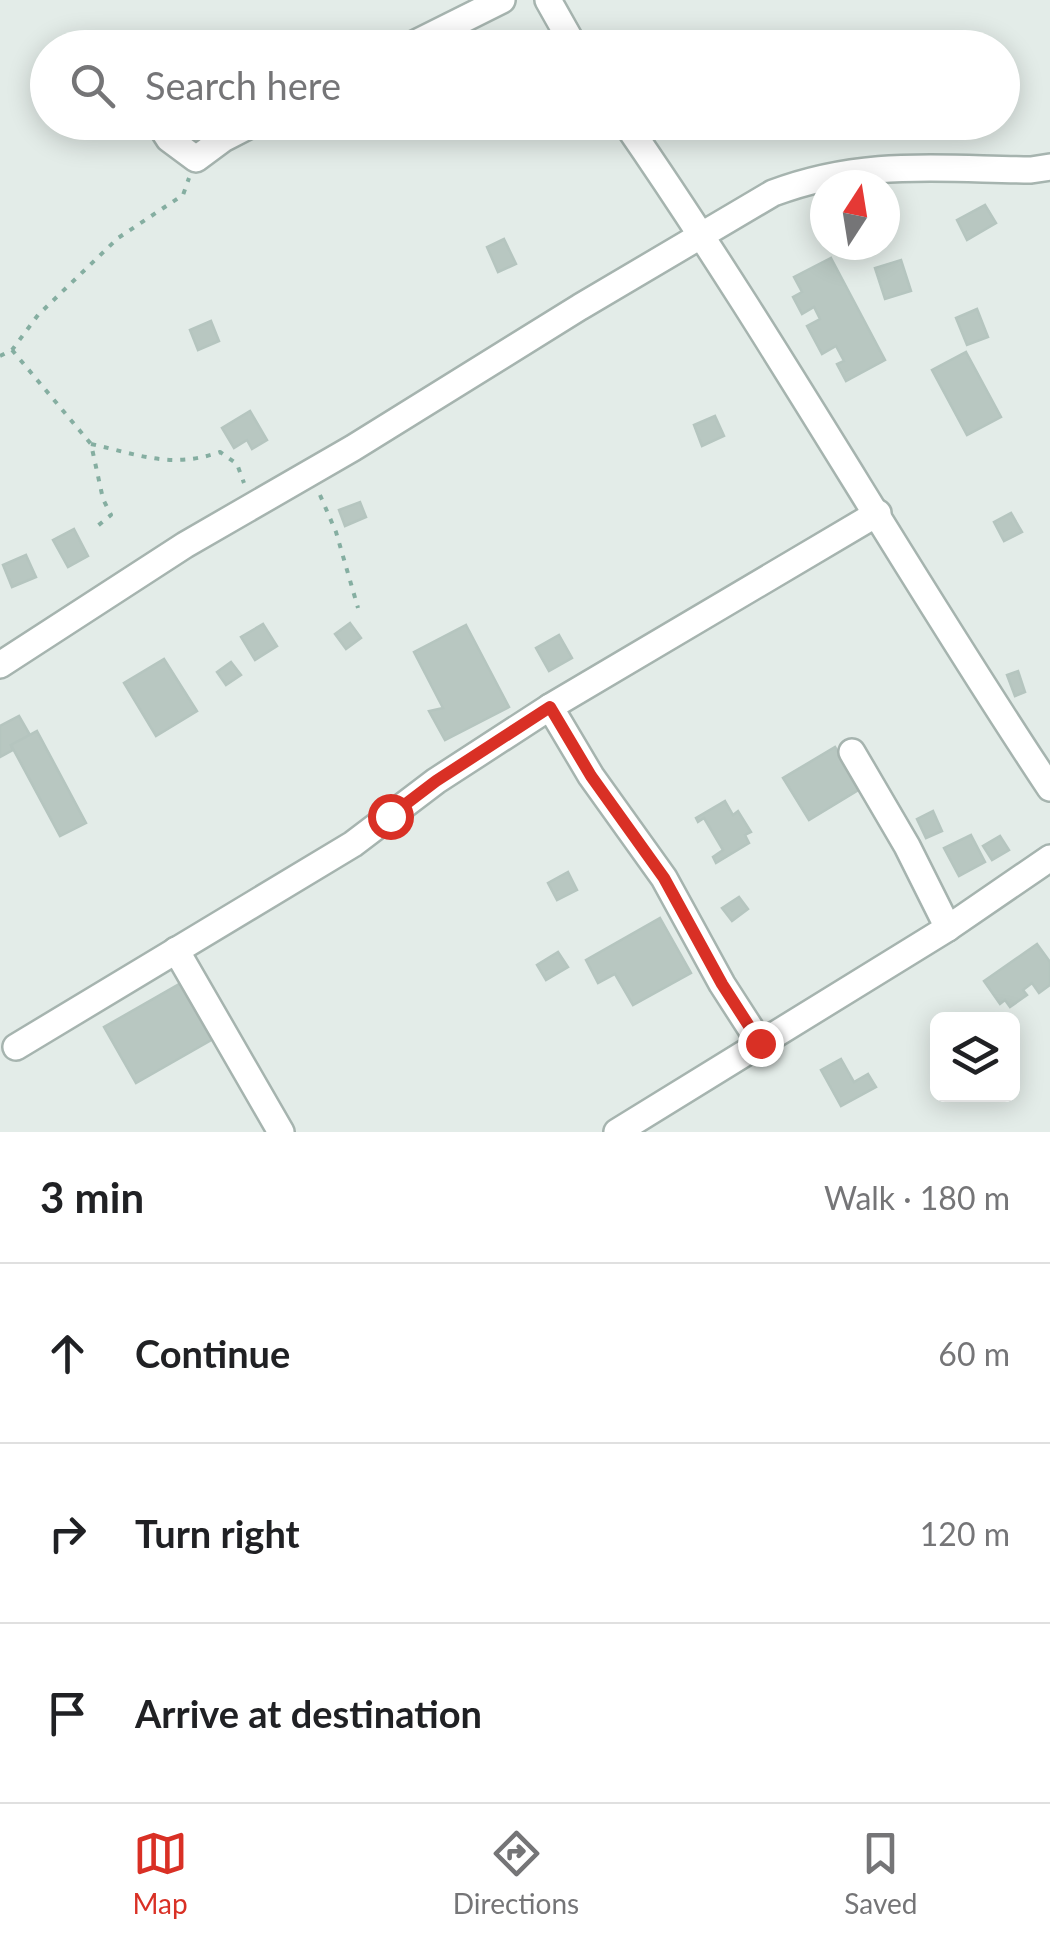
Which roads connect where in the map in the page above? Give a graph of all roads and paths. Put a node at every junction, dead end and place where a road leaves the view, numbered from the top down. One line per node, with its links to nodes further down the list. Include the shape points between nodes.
1 (502, 0): 3 (street)
2 (548, 0): 4 (street)
3 (442, 30)
4 (564, 30)
5 (172, 140): 8 (street)
6 (223, 140): 8 (street)
7 (637, 140): 10 (street)
8 (196, 159): 11 (path, via 182,195 118,238 38,315)
9 (1050, 167): 10 (street, via 914,165 846,173 773,193)
10 (703, 235): 14 (street); 16 (street)
11 (12, 350): 12 (path); 13 (path)
12 (0, 356)
13 (91, 444): 15 (path, via 170,462 220,452 237,464 241,483); 17 (path, via 112,515)
14 (313, 471): 15 (street); 18 (path)
15 (283, 488): 19 (street)
16 (878, 513): 20 (street); 22 (street)
17 (95, 528)
18 (358, 608)
19 (0, 665)
20 (550, 707): 25 (street, via 352,844); 26 (street, via 664,878)
21 (852, 752): 24 (street)
22 (1050, 788)
23 (1050, 858): 24 (street)
24 (948, 928): 26 (street)
25 (176, 950): 27 (street); 28 (street)
26 (760, 1043): 29 (street)
27 (16, 1047)
28 (281, 1132)
29 (617, 1132)

